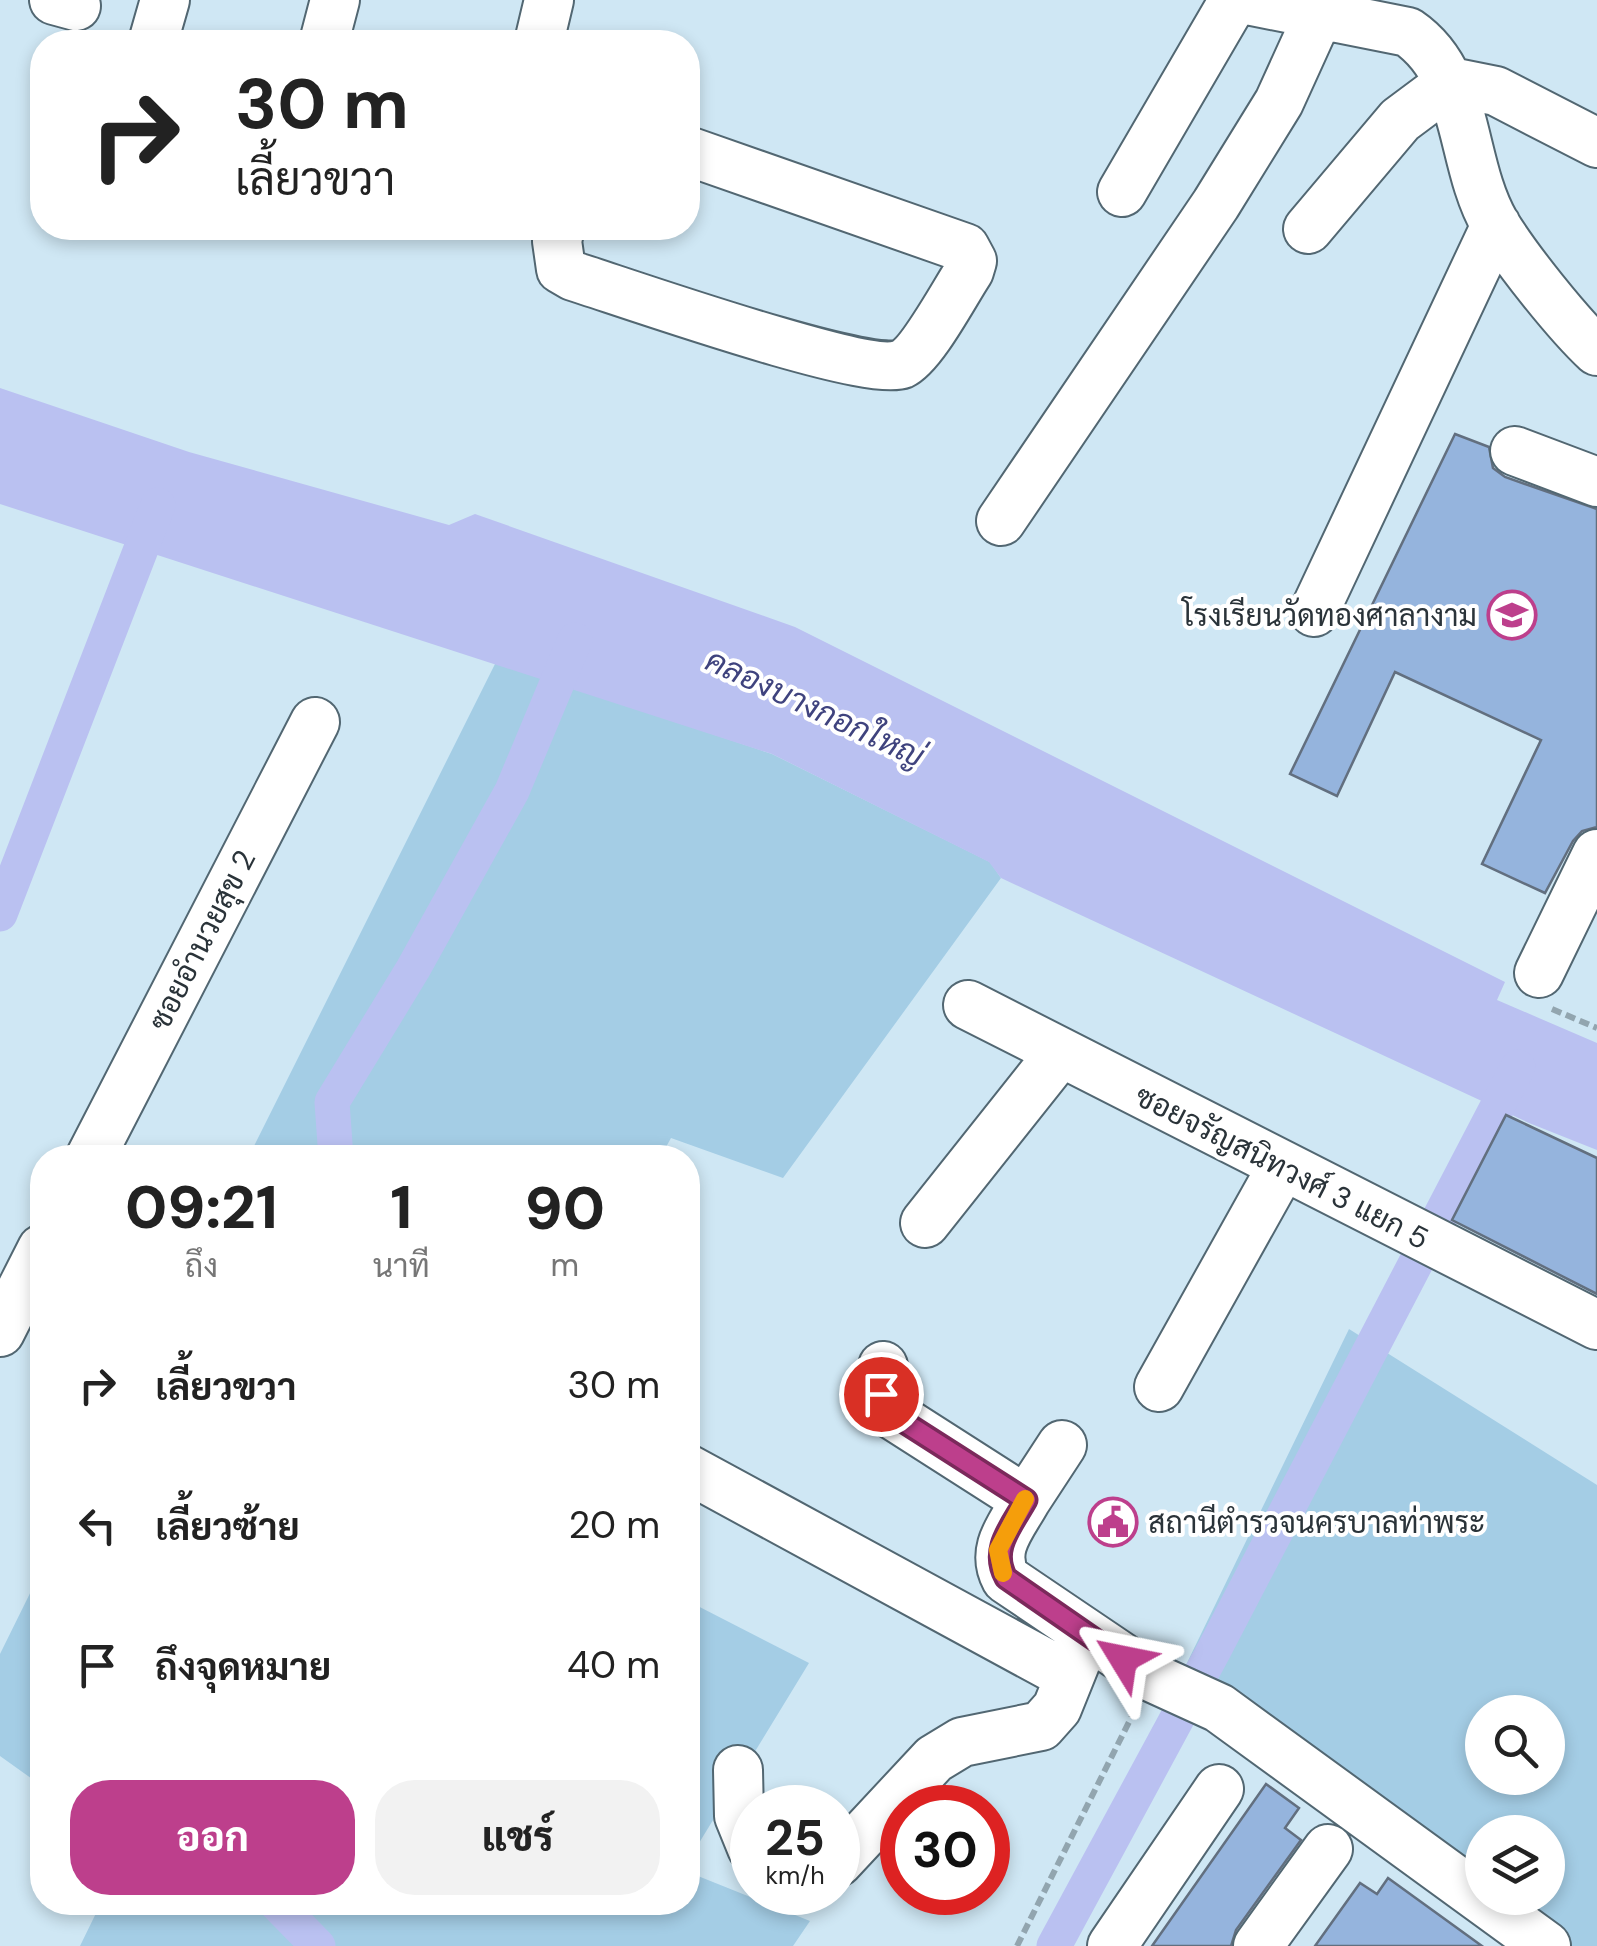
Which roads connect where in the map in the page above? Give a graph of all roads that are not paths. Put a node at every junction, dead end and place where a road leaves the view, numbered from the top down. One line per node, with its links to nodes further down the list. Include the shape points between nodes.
1 (165, 0): 7 (street)
2 (335, 0): 8 (street)
3 (550, 0): 9 (street)
4 (1234, 0): 13 (street)
5 (1248, 0): 6 (street)
6 (1319, 14): 10 (street, via 1408,32 1426,44); 20 (street, via 1279,102 1216,204)
7 (156, 30)
8 (327, 30)
9 (542, 30)
10 (1451, 82): 11 (street, via 1496,91); 14 (street, via 1473,174); 15 (street, via 1400,120)
11 (1597, 143)
12 (700, 155): 16 (street, via 965,248 972,261 968,271 911,359 889,367 814,352 572,276 560,269)
13 (1122, 192)
14 (1496, 225): 17 (street); 21 (street)
15 (1308, 229)
16 (556, 240)
17 (1597, 351)
18 (1515, 451): 19 (street)
19 (1597, 482)
20 (1001, 521)
21 (1314, 612)
22 (315, 722): 27 (street, ซอยอำนวยสุข 2)
23 (1597, 854): 24 (street)
24 (1539, 973)
25 (968, 1005): 26 (street, ซอยจรัญสนิทวงศ์ 3 แยก 5)
26 (1060, 1053): 28 (street, ซอยจรัญสนิทวงศ์ 3 แยก 5); 29 (street)
27 (97, 1145)
28 (1282, 1168): 31 (street, ซอยจรัญสนิทวงศ์ 3 แยก 5); 34 (street)
29 (925, 1223)
30 (30, 1273): 32 (street)
31 (1597, 1326)
32 (0, 1332)
33 (883, 1366): 37 (street, via 881,1394 893,1415)
34 (1158, 1387)
35 (1062, 1446): 37 (street)
36 (700, 1475): 38 (street)
37 (1026, 1500): 38 (street, via 998,1550 998,1564)
38 (1078, 1654): 42 (street, via 1057,1708 1040,1726 962,1742 934,1759); 46 (street, via 1219,1708)
39 (738, 1770): 40 (street)
40 (738, 1785)
41 (1218, 1789): 44 (street)
42 (860, 1838)
43 (1328, 1849): 45 (street)
44 (1112, 1946)
45 (1258, 1946)
46 (1546, 1946)

